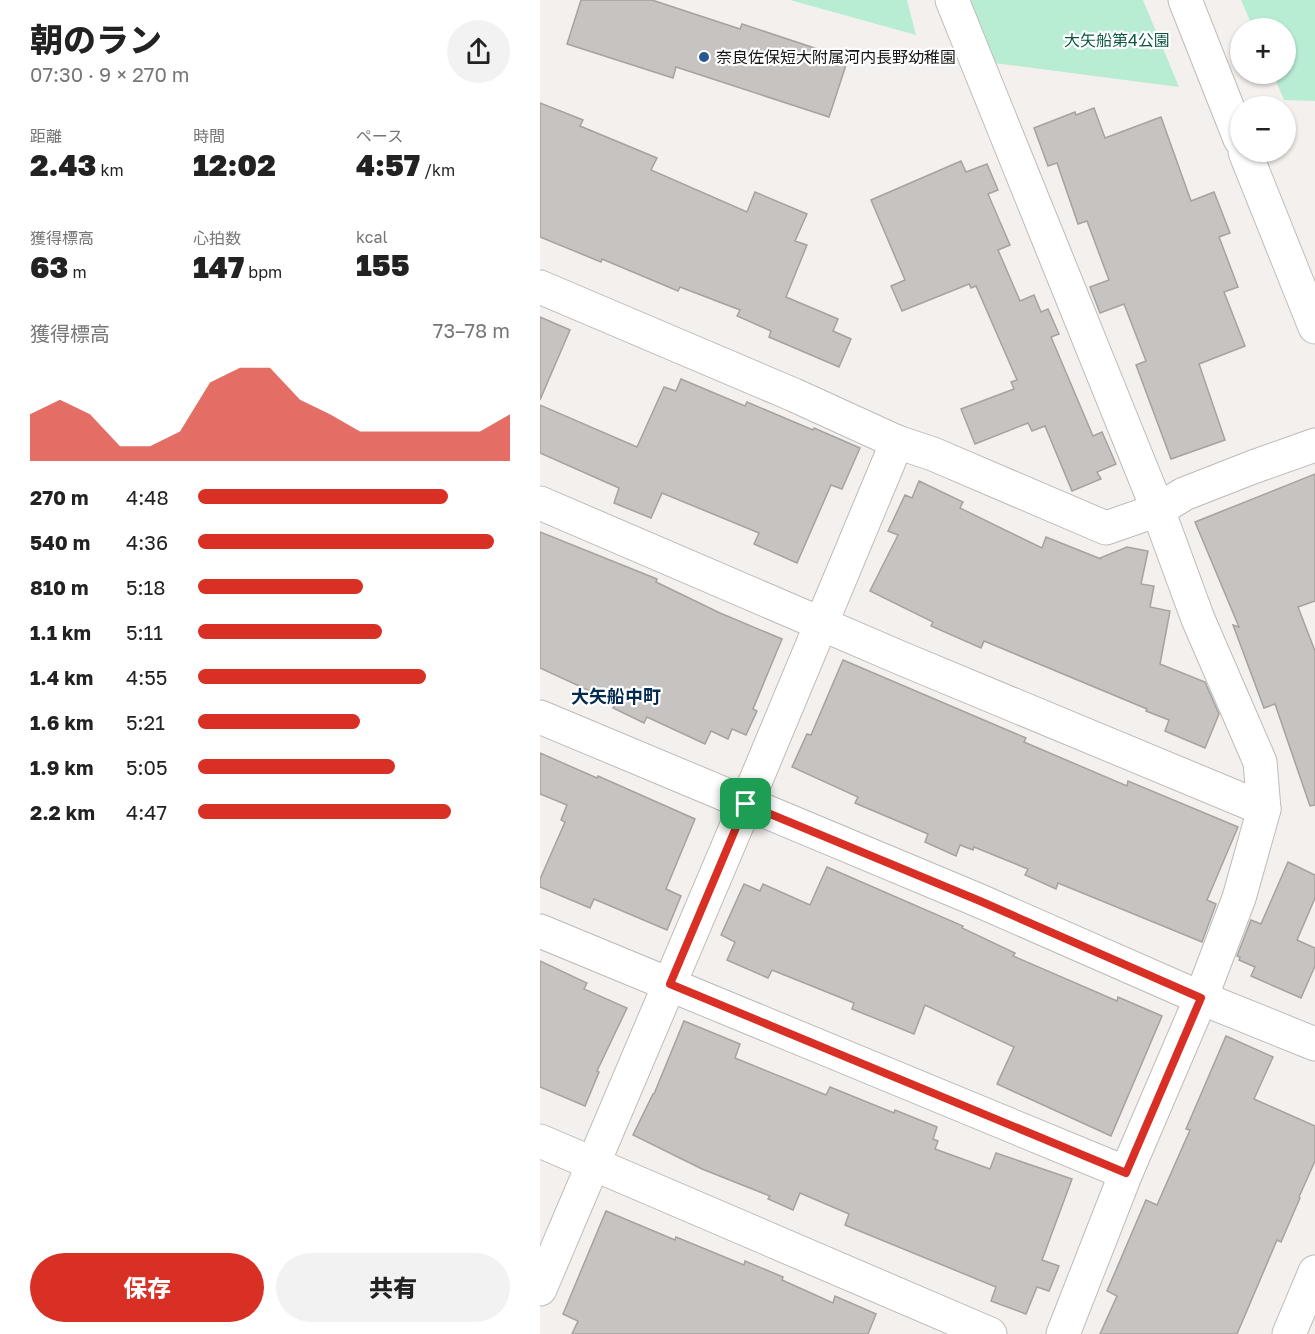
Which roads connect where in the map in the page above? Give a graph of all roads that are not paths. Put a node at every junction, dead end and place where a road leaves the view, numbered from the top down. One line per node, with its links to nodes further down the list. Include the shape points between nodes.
1 (952, 0): 10 (street)
2 (1185, 0): 3 (street)
3 (1230, 115)
4 (1249, 162): 6 (street)
5 (540, 287): 7 (street)
6 (1315, 327)
7 (897, 442): 10 (street, via 1106,528); 11 (street)
8 (1315, 445): 10 (street, via 1184,494)
9 (540, 503): 11 (street)
10 (1158, 510): 14 (street, via 1198,619 1260,762)
11 (821, 623): 13 (street); 14 (street)
12 (540, 717): 13 (street)
13 (746, 804): 16 (street); 17 (street)
14 (1264, 809): 17 (street, via 1239,898)
15 (540, 931): 16 (street)
16 (670, 984): 20 (street); 21 (street)
17 (1201, 998): 18 (street); 21 (street)
18 (1315, 1044)
19 (540, 1141): 20 (street)
20 (593, 1163): 23 (street); 24 (street)
21 (1126, 1173): 25 (street)
22 (1315, 1272): 26 (street)
23 (540, 1289)
24 (990, 1334)
25 (1063, 1334)
26 (1289, 1334)

